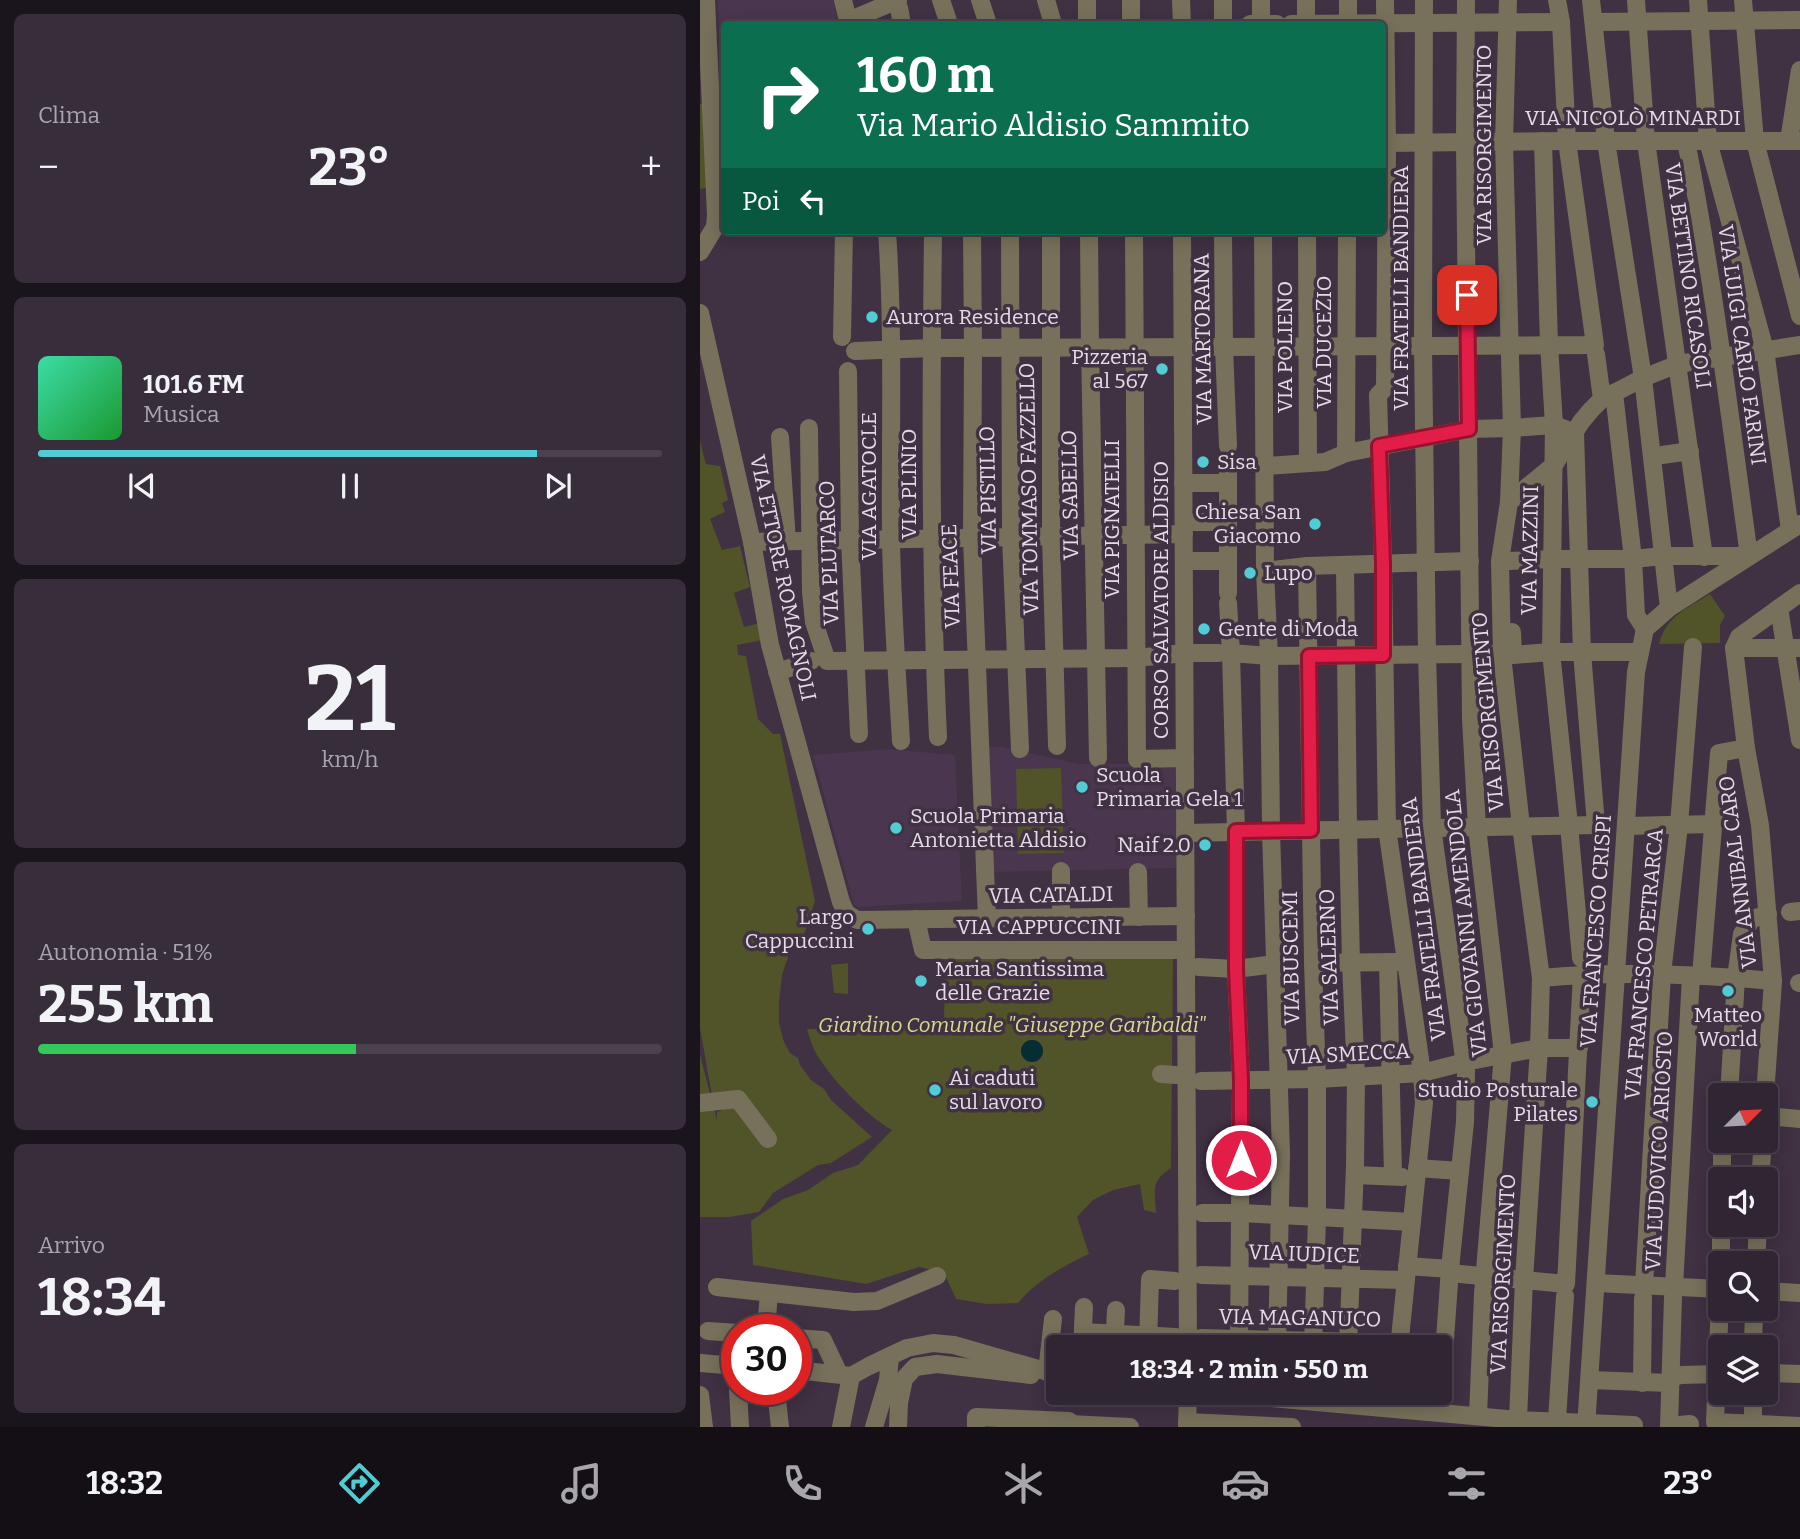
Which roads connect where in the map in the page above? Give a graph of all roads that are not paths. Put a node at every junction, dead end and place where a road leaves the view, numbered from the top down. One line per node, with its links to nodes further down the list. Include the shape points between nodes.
1 (706, 0): 56 (street)
2 (843, 0): 22 (street, via 848,21)
3 (941, 0): 24 (street)
4 (980, 0): 25 (street)
5 (1046, 0): 26 (street)
6 (1087, 0): 27 (street)
7 (1131, 0): 28 (street)
8 (1181, 0): 29 (street)
9 (1223, 0): 30 (street)
10 (1261, 0): 31 (street)
11 (1306, 0): 32 (street)
12 (1348, 0): 33 (street)
13 (1385, 0): 34 (street)
14 (1424, 0): 41 (street, VIA FRATELLI BANDIERA)
15 (1466, 0): 42 (street, VIA GIOVANNI AMENDOLA)
16 (1508, 0): 37 (street, VIA RISORGIMENTO)
17 (1557, 0): 38 (street)
18 (1591, 0): 39 (street)
19 (1636, 0): 40 (street, VIA BETTINO RICASOLI)
20 (1698, 0): 35 (street)
21 (1743, 0): 36 (street)
22 (898, 7)
23 (1800, 20): 36 (street)
24 (948, 21)
25 (987, 21)
26 (1052, 21)
27 (1087, 21)
28 (1131, 21)
29 (1182, 21)
30 (1223, 21)
31 (1261, 21)
32 (1306, 21)
33 (1348, 21)
34 (1385, 21)
35 (1700, 21): 36 (street); 40 (street); 51 (street)
36 (1744, 21): 52 (street)
37 (1508, 22): 38 (street); 42 (street); 55 (street, VIA RISORGIMENTO)
38 (1561, 22): 47 (street)
39 (1594, 22): 40 (street); 48 (street)
40 (1637, 22): 49 (street, VIA BETTINO RICASOLI)
41 (1423, 23): 42 (street); 43 (street); 54 (street, VIA FRATELLI BANDIERA)
42 (1466, 23): 45 (street, VIA GIOVANNI AMENDOLA)
43 (1386, 24)
44 (1800, 70): 53 (street)
45 (1465, 141): 54 (street, VIA NICOLÒ MINARDI); 55 (street, VIA NICOLÒ MINARDI); 80 (street, VIA GIOVANNI AMENDOLA)
46 (1543, 141): 47 (street, VIA NICOLÒ MINARDI); 55 (street, VIA NICOLÒ MINARDI); 76 (street, VIA MAZZINI)
47 (1567, 141): 48 (street, VIA NICOLÒ MINARDI); 93 (street)
48 (1606, 141): 49 (street, VIA NICOLÒ MINARDI); 99 (street)
49 (1646, 141): 50 (street, VIA NICOLÒ MINARDI); 97 (street, VIA BETTINO RICASOLI)
50 (1686, 141): 51 (street, VIA NICOLÒ MINARDI); 96 (street, VIA LUIGI CARLO FARINI)
51 (1708, 141): 52 (street, VIA NICOLÒ MINARDI); 94 (street)
52 (1755, 141): 53 (street, VIA NICOLÒ MINARDI); 72 (street)
53 (1795, 141)
54 (1424, 142): 57 (street, VIA NICOLÒ MINARDI); 107 (street, VIA FRATELLI BANDIERA)
55 (1504, 142): 81 (street, VIA RISORGIMENTO)
56 (719, 144): 71 (street, via 715,227)
57 (1386, 145): 79 (street)
58 (844, 235): 75 (street)
59 (887, 235): 91 (street, VIA AGATOCLE)
60 (933, 235): 85 (street, VIA PLINIO)
61 (972, 235): 92 (street, VIA FEACE)
62 (1010, 235): 86 (street, VIA PISTILLO)
63 (1051, 235): 87 (street, VIA TOMMASO FAZZELLO)
64 (1089, 235): 88 (street, VIA SABELLO)
65 (1134, 235): 89 (street, VIA PIGNATELLI)
66 (1182, 235): 90 (street, CORSO SALVATORE ALDISIO)
67 (1223, 235): 82 (street, VIA MARTORANA)
68 (1263, 235): 83 (street)
69 (1307, 235): 84 (street, VIA POLIENO)
70 (1347, 235): 78 (street, VIA DUCEZIO)
71 (700, 252)
72 (1796, 282): 74 (street)
73 (700, 313): 132 (street, VIA ETTORE ROMAGNOLI)
74 (1800, 316)
75 (842, 337)
76 (1549, 344): 81 (street); 93 (street); 101 (street, VIA MAZZINI)
77 (1800, 345): 94 (street)
78 (1346, 346): 79 (street); 84 (street); 110 (street, VIA DUCEZIO)
79 (1386, 346): 80 (street); 108 (street, via 1385,388 1378,395)
80 (1467, 346): 81 (street); 104 (street, VIA GIOVANNI AMENDOLA)
81 (1509, 346): 103 (street, VIA RISORGIMENTO)
82 (1219, 347): 83 (street); 90 (street); 116 (street, VIA MARTORANA)
83 (1265, 347): 84 (street); 114 (street)
84 (1308, 347): 112 (street, VIA POLIENO)
85 (931, 348): 91 (street); 92 (street); 126 (street, VIA PLINIO)
86 (1010, 348): 87 (street); 92 (street); 125 (street, VIA PISTILLO)
87 (1050, 348): 88 (street); 124 (street, VIA TOMMASO FAZZELLO)
88 (1090, 348): 89 (street); 122 (street, VIA SABELLO)
89 (1134, 348): 90 (street); 123 (street, VIA PIGNATELLI)
90 (1183, 348): 115 (street, CORSO SALVATORE ALDISIO)
91 (892, 349): 95 (street); 130 (street, VIA AGATOCLE)
92 (973, 349): 127 (street, VIA FEACE)
93 (1595, 350): 100 (street)
94 (1765, 350): 96 (street); 120 (street)
95 (855, 351)
96 (1722, 357): 97 (street); 134 (street, VIA LUIGI CARLO FARINI)
97 (1678, 364): 99 (street); 109 (street, VIA BETTINO RICASOLI)
98 (848, 371): 129 (street, VIA PLUTARCO)
99 (1643, 378): 100 (street); 133 (street)
100 (1608, 396): 105 (street); 138 (street)
101 (1554, 425): 103 (street); 105 (street); 113 (street, VIA MAZZINI)
102 (809, 428): 128 (street)
103 (1512, 428): 104 (street); 117 (street, VIA RISORGIMENTO)
104 (1469, 429): 107 (street); 141 (street, VIA GIOVANNI AMENDOLA)
105 (1575, 433): 113 (street); 137 (street)
106 (780, 437): 131 (street)
107 (1424, 437): 108 (street); 143 (street, VIA FRATELLI BANDIERA)
108 (1379, 446): 110 (street); 144 (street)
109 (1690, 451): 111 (street); 135 (street, VIA BETTINO RICASOLI)
110 (1346, 453): 112 (street)
111 (1662, 455)
112 (1308, 463): 114 (street)
113 (1554, 465): 117 (street); 136 (street, VIA MAZZINI)
114 (1265, 466): 147 (street)
115 (1183, 483): 116 (street); 121 (street, CORSO SALVATORE ALDISIO)
116 (1228, 483): 118 (street, VIA MARTORANA)
117 (1509, 502): 161 (street, VIA RISORGIMENTO)
118 (1228, 522): 121 (street); 140 (street, VIA MARTORANA)
119 (1511, 522): 142 (street, VIA RISORGIMENTO)
120 (1795, 527): 134 (street)
121 (1184, 528): 123 (street); 139 (street, CORSO SALVATORE ALDISIO)
122 (1094, 536): 123 (street); 124 (street); 166 (street, VIA SABELLO)
123 (1135, 536): 167 (street, VIA PIGNATELLI)
124 (1051, 537): 125 (street); 169 (street, VIA TOMMASO FAZZELLO)
125 (1011, 538): 127 (street); 168 (street, VIA PISTILLO)
126 (932, 539): 127 (street); 130 (street); 170 (street, VIA PLINIO)
127 (972, 539): 171 (street, VIA FEACE)
128 (811, 540): 129 (street); 131 (street); 173 (street, via 814,622 827,661)
129 (850, 540): 130 (street); 173 (street, VIA PLUTARCO)
130 (891, 540): 174 (street, VIA AGATOCLE)
131 (788, 541): 132 (street)
132 (752, 542): 175 (street, VIA ETTORE ROMAGNOLI)
133 (1662, 556): 135 (street); 138 (street); 149 (street)
134 (1749, 556): 135 (street); 149 (street)
135 (1704, 557)
136 (1553, 559): 137 (street); 142 (street); 155 (street, VIA MAZZINI)
137 (1580, 559): 138 (street); 156 (street)
138 (1633, 559): 151 (street, via 1636,615)
139 (1185, 561): 140 (street); 158 (street, CORSO SALVATORE ALDISIO)
140 (1228, 561): 159 (street, VIA MARTORANA)
141 (1470, 561): 143 (street); 161 (street, VIA GIOVANNI AMENDOLA)
142 (1509, 561): 161 (street, VIA RISORGIMENTO)
143 (1427, 563): 144 (street); 160 (street, VIA FRATELLI BANDIERA)
144 (1383, 564): 145 (street); 163 (street)
145 (1345, 565): 146 (street); 162 (street, VIA SALERNO)
146 (1307, 566): 147 (street); 165 (street, VIA BUSCEMI)
147 (1265, 571): 164 (street)
148 (1800, 593): 150 (street)
149 (1669, 608): 151 (street)
150 (1779, 608): 153 (street, via 1739,637); 154 (street)
151 (1645, 629): 157 (street, VIA FRANCESCO CRISPI)
152 (1693, 647): 187 (street, VIA FRANCESCO PETRARCA)
153 (1734, 648): 154 (street); 181 (street, VIA ANNIBAL CARO)
154 (1793, 648): 178 (street)
155 (1551, 652): 156 (street); 161 (street); 186 (street, VIA MAZZINI)
156 (1582, 652): 157 (street); 186 (street, via 1596,825)
157 (1640, 652): 188 (street, VIA FRANCESCO CRISPI)
158 (1184, 653): 159 (street); 167 (street); 184 (street, CORSO SALVATORE ALDISIO)
159 (1225, 653): 164 (street); 196 (street)
160 (1427, 654): 161 (street); 163 (street); 189 (street, VIA FRATELLI BANDIERA)
161 (1493, 654): 190 (street, VIA GIOVANNI AMENDOLA, via 1471,719); 191 (street, VIA RISORGIMENTO)
162 (1346, 655): 163 (street); 165 (street); 193 (street, VIA SALERNO)
163 (1383, 655): 192 (street)
164 (1269, 656): 165 (street); 194 (street)
165 (1309, 656): 195 (street, VIA BUSCEMI)
166 (1097, 658): 167 (street); 169 (street); 183 (street, VIA SABELLO)
167 (1136, 658): 184 (street, VIA PIGNATELLI, via 1138,759)
168 (1016, 659): 169 (street); 171 (street); 182 (street, VIA PISTILLO)
169 (1054, 659): 180 (street, VIA TOMMASO FAZZELLO)
170 (934, 660): 171 (street); 174 (street); 177 (street, VIA PLINIO)
171 (976, 660): 205 (street, VIA FEACE)
172 (811, 661): 175 (street)
173 (855, 661): 174 (street); 176 (street, VIA PLUTARCO)
174 (896, 661): 179 (street, VIA AGATOCLE)
175 (777, 672): 204 (street, VIA ETTORE ROMAGNOLI, via 846,913 857,920)
176 (859, 734)
177 (939, 737)
178 (1800, 740)
179 (901, 741)
180 (1057, 746)
181 (1745, 748): 185 (street, VIA LUDOVICO ARIOSTO, via 1719,753); 200 (street, VIA ANNIBAL CARO, via 1760,825)
182 (1020, 749)
183 (1098, 758)
184 (1185, 758): 197 (street, CORSO SALVATORE ALDISIO)
185 (1714, 824): 187 (street); 216 (street, VIA LUDOVICO ARIOSTO)
186 (1569, 825): 191 (street); 211 (street, VIA MAZZINI)
187 (1679, 825): 188 (street); 215 (street, VIA FRANCESCO PETRARCA)
188 (1626, 826): 214 (street, VIA FRANCESCO CRISPI)
189 (1432, 827): 190 (street); 192 (street); 223 (street, VIA FRATELLI BANDIERA)
190 (1477, 827): 191 (street); 222 (street, VIA GIOVANNI AMENDOLA)
191 (1521, 827): 217 (street, VIA RISORGIMENTO)
192 (1387, 828): 193 (street); 207 (street)
193 (1348, 829): 195 (street); 209 (street, VIA SALERNO)
194 (1271, 830): 195 (street); 196 (street); 210 (street)
195 (1311, 830): 208 (street, VIA BUSCEMI)
196 (1236, 831): 197 (street); 213 (street)
197 (1185, 833): 201 (street, CORSO SALVATORE ALDISIO)
198 (1060, 871): 202 (street)
199 (1138, 872): 203 (street)
200 (1768, 914): 218 (street, via 1752,919 1742,934); 219 (street, VIA ANNIBAL CARO)
201 (1186, 916): 203 (street, VIA CATALDI); 206 (street, CORSO SALVATORE ALDISIO)
202 (1061, 917): 203 (street, VIA CATALDI); 205 (street, VIA CATALDI)
203 (1139, 917)
204 (916, 919): 205 (street, VIA CATALDI); 206 (street, VIA CAPPUCCINI, via 923,950)
205 (987, 919)
206 (1186, 950): 277 (street, CORSO SALVATORE ALDISIO)
207 (1397, 962): 209 (street); 224 (street); 225 (street)
208 (1313, 963): 209 (street); 227 (street, VIA BUSCEMI)
209 (1351, 963): 226 (street, VIA SALERNO)
210 (1275, 964): 213 (street); 229 (street)
211 (1582, 966): 214 (street); 217 (street); 221 (street, VIA MAZZINI)
212 (1198, 967): 213 (street)
213 (1236, 969): 228 (street)
214 (1616, 973): 215 (street); 258 (street, VIA FRANCESCO CRISPI)
215 (1662, 974): 216 (street); 262 (street, VIA FRANCESCO PETRARCA)
216 (1696, 976): 218 (street); 263 (street, VIA LUDOVICO ARIOSTO)
217 (1541, 978): 220 (street, VIA RISORGIMENTO)
218 (1736, 978): 219 (street); 231 (street)
219 (1773, 981): 232 (street, VIA ANNIBAL CARO)
220 (1539, 1048): 221 (street, VIA SMECCA); 222 (street, VIA SMECCA); 256 (street, VIA RISORGIMENTO)
221 (1579, 1048): 260 (street, VIA MAZZINI)
222 (1503, 1054): 223 (street, VIA SMECCA); 254 (street, VIA GIOVANNI AMENDOLA)
223 (1465, 1062): 224 (street, VIA SMECCA); 237 (street, VIA FRATELLI BANDIERA)
224 (1422, 1073): 225 (street, VIA SMECCA); 238 (street)
225 (1391, 1074): 226 (street, VIA SMECCA); 240 (street)
226 (1356, 1077): 227 (street, VIA SMECCA); 239 (street, VIA SALERNO)
227 (1317, 1079): 229 (street, VIA SMECCA); 244 (street, VIA BUSCEMI)
228 (1241, 1080): 229 (street, VIA SMECCA); 230 (street, VIA SMECCA); 242 (street)
229 (1279, 1080): 243 (street)
230 (1201, 1081)
231 (1730, 1083)
232 (1766, 1083)
233 (700, 1103): 236 (street, via 738,1099)
234 (1778, 1117): 235 (street)
235 (1800, 1119)
236 (768, 1139)
237 (1460, 1171): 238 (street); 247 (street, VIA FRATELLI BANDIERA)
238 (1417, 1173): 240 (street); 246 (street)
239 (1355, 1175): 240 (street); 245 (street, VIA SALERNO)
240 (1393, 1177)
241 (1202, 1213): 242 (street)
242 (1241, 1213): 243 (street); 250 (street)
243 (1280, 1214): 244 (street); 252 (street)
244 (1317, 1217): 245 (street); 253 (street, VIA BUSCEMI)
245 (1353, 1219): 246 (street); 255 (street, VIA SALERNO)
246 (1412, 1222): 248 (street)
247 (1450, 1271): 248 (street, VIA IUDICE); 254 (street, VIA IUDICE); 305 (street, VIA FRATELLI BANDIERA, via 1441,1395)
248 (1406, 1273): 255 (street, VIA IUDICE); 282 (street)
249 (1202, 1275): 250 (street, VIA IUDICE)
250 (1240, 1275): 252 (street, VIA IUDICE); 278 (street)
251 (937, 1276): 265 (street, via 877,1301)
252 (1278, 1276): 253 (street, VIA IUDICE); 279 (street)
253 (1315, 1277): 255 (street, VIA IUDICE); 280 (street, VIA BUSCEMI)
254 (1485, 1277): 256 (street, VIA IUDICE); 304 (street, VIA GIOVANNI AMENDOLA)
255 (1351, 1279): 281 (street, VIA SALERNO)
256 (1524, 1280): 260 (street, VIA IUDICE); 306 (street, VIA RISORGIMENTO)
257 (1175, 1281): 276 (street, via 1150,1279)
258 (1596, 1283): 262 (street); 294 (street, VIA FRANCESCO CRISPI)
259 (717, 1287): 265 (street)
260 (1565, 1290): 307 (street, VIA MAZZINI)
261 (1708, 1290): 263 (street)
262 (1643, 1292): 263 (street); 295 (street, VIA FRANCESCO PETRARCA)
263 (1674, 1292): 296 (street, VIA LUDOVICO ARIOSTO)
264 (1778, 1292): 266 (street)
265 (769, 1293): 269 (street)
266 (1800, 1293)
267 (1083, 1307): 274 (street)
268 (1116, 1310): 275 (street)
269 (767, 1314)
270 (1053, 1319): 273 (street)
271 (708, 1331): 272 (street)
272 (721, 1332)
273 (1054, 1335)
274 (1082, 1335)
275 (1114, 1335)
276 (1148, 1335)
277 (1188, 1335)
278 (1240, 1335)
279 (1277, 1335)
280 (1313, 1335)
281 (1348, 1335)
282 (1400, 1335)
283 (812, 1339): 293 (street, via 822,1340)
284 (898, 1352): 288 (street, via 933,1343 954,1345); 293 (street); 321 (street)
285 (700, 1363): 286 (street)
286 (721, 1367)
287 (812, 1372): 293 (street)
288 (1046, 1372)
289 (1778, 1373): 292 (street)
290 (1046, 1374): 322 (street, via 937,1364 915,1367 904,1379)
291 (1708, 1374): 296 (street, via 1673,1377)
292 (1800, 1374)
293 (845, 1375): 320 (street)
294 (1590, 1380): 295 (street); 312 (street, VIA FRANCESCO CRISPI)
295 (1642, 1383): 296 (street)
296 (1671, 1383): 315 (street, VIA LUDOVICO ARIOSTO)
297 (700, 1395): 317 (street)
298 (739, 1405): 318 (street)
299 (778, 1405): 319 (street)
300 (1188, 1405): 308 (street)
301 (1404, 1405): 305 (street)
302 (1722, 1405): 311 (street)
303 (1753, 1405): 313 (street)
304 (1478, 1416): 305 (street); 306 (street)
305 (1428, 1417)
306 (1518, 1420): 307 (street)
307 (1557, 1420): 312 (street)
308 (1187, 1424): 325 (street)
309 (1634, 1424): 312 (street)
310 (1690, 1424): 315 (street)
311 (1724, 1424): 313 (street)
312 (1586, 1425)
313 (1753, 1425): 316 (street)
314 (1069, 1426): 323 (street, via 1069,1421 976,1417); 324 (street)
315 (1669, 1426)
316 (1800, 1426)
317 (704, 1427)
318 (740, 1427)
319 (780, 1427)
320 (841, 1427)
321 (874, 1427)
322 (898, 1427)
323 (976, 1427)
324 (1130, 1427)
325 (1273, 1427): 326 (street)
326 (1292, 1427)

